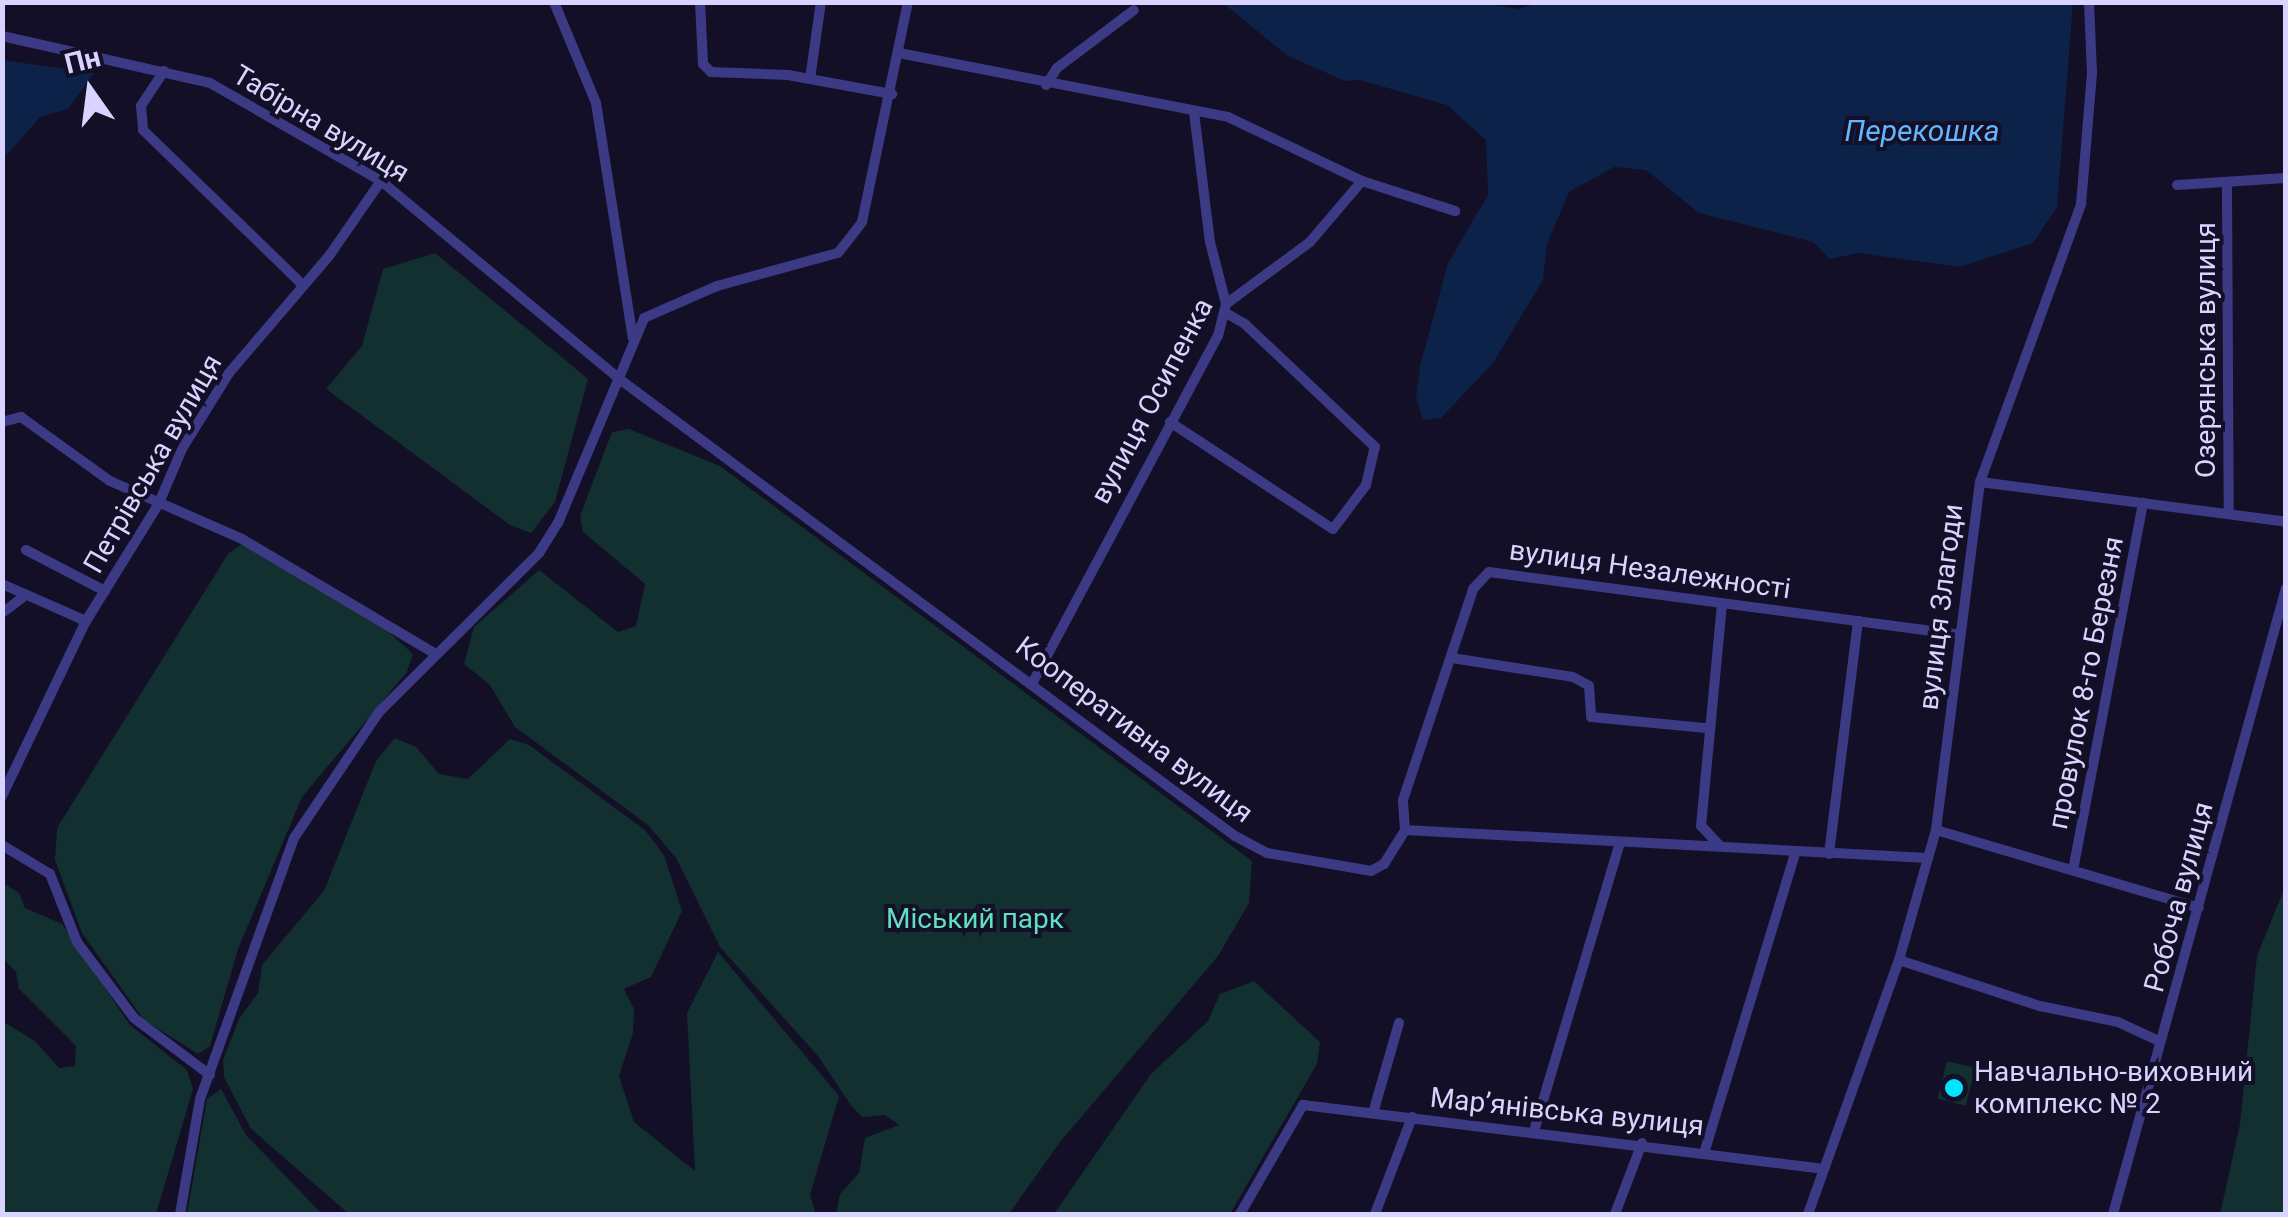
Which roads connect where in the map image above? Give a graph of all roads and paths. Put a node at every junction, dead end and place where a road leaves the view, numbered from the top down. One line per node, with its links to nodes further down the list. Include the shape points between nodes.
1 (700, 2): 10 (street, via 703,64 711,72)
2 (821, 2): 10 (street)
3 (908, 2): 8 (street)
4 (2089, 2): 26 (street, вулиця Злагоди, via 2092,72 2081,204)
5 (554, 3): 22 (street, via 596,103 634,332)
6 (1134, 10): 11 (street, via 1057,68)
7 (2, 36): 9 (street, Табірна вулиця)
8 (899, 53): 11 (street); 12 (street)
9 (164, 70): 15 (street, Табірна вулиця, via 210,83); 20 (street, via 140,106 143,130)
10 (810, 79): 12 (street)
11 (1046, 86): 13 (street)
12 (892, 94): 22 (street, via 862,222 838,253 716,286 644,318)
13 (1194, 112): 16 (street, via 1228,117); 21 (street)
14 (2286, 178): 18 (street)
15 (382, 181): 20 (street, Петрівська вулиця); 23 (street, Табірна вулиця)
16 (1362, 181): 19 (street); 21 (street, вулиця Осипенка, via 1310,242)
17 (2177, 185): 18 (street)
18 (2227, 186): 29 (street, Озерянська вулиця)
19 (1455, 211)
20 (302, 284): 28 (street, Петрівська вулиця, via 229,373 182,447)
21 (1225, 308): 25 (street, вулиця Осипенка); 25 (street, via 1375,447 1366,486 1332,529)
22 (630, 353): 23 (street)
23 (618, 378): 41 (street, via 540,553); 43 (street, Кооперативна вулиця)
24 (2, 422): 28 (street, via 21,417 67,455)
25 (1170, 422): 43 (street, вулиця Осипенка)
26 (1980, 482): 27 (street); 40 (street, вулиця Злагоди)
27 (2144, 504): 29 (street); 54 (street, провулок 8-го Березня)
28 (158, 505): 34 (street, Петрівська вулиця); 41 (street, via 242,539)
29 (2230, 514): 30 (street)
30 (2286, 522)
31 (26, 550): 34 (street)
32 (2, 584): 35 (street)
33 (2286, 588): 55 (street, Робоча вулиця)
34 (105, 592): 38 (street, Петрівська вулиця)
35 (22, 598): 37 (street); 38 (street)
36 (1722, 604): 39 (street, вулиця Незалежності); 42 (street, вулиця Незалежності, via 1489,572 1472,589); 44 (street)
37 (2, 612)
38 (86, 621): 45 (street, Петрівська вулиця)
39 (1858, 622): 40 (street, вулиця Незалежності); 52 (street)
40 (1960, 635): 47 (street, вулиця Злагоди)
41 (434, 652): 59 (street, via 380,712 294,838)
42 (1452, 658): 44 (street, via 1572,677 1589,686 1592,718); 46 (street, вулиця Незалежності, via 1403,800)
43 (1032, 682): 46 (street, Кооперативна вулиця, via 1234,836 1267,852 1371,871 1384,864)
44 (1706, 728): 50 (street, via 1700,826)
45 (2, 796)
46 (1405, 830): 48 (street)
47 (1936, 830): 53 (street, вулиця Злагоди); 54 (street)
48 (1620, 843): 50 (street); 62 (street)
49 (2, 845): 59 (street, via 50,874 77,942 134,1018)
50 (1719, 845): 51 (street)
51 (1795, 852): 52 (street); 64 (street)
52 (1829, 854): 53 (street)
53 (1928, 858): 56 (street, вулиця Злагоди)
54 (2072, 870): 55 (street)
55 (2199, 908): 58 (street, Робоча вулиця)
56 (1900, 960): 58 (street, via 2040,1006 2118,1022); 65 (street, вулиця Злагоди)
57 (1399, 1023): 60 (street)
58 (2159, 1041): 71 (street, Робоча вулиця)
59 (210, 1075): 66 (street, via 183,1174)
60 (1372, 1112): 61 (street, Мар’янівська вулиця); 67 (street, Мар’янівська вулиця, via 1303,1105)
61 (1412, 1117): 62 (street, Мар’янівська вулиця); 68 (street)
62 (1534, 1131): 63 (street, Мар’янівська вулиця)
63 (1642, 1142): 64 (street, Мар’янівська вулиця); 69 (street)
64 (1705, 1150): 65 (street, Мар’янівська вулиця)
65 (1824, 1168): 70 (street, вулиця Злагоди)
66 (180, 1214)
67 (1240, 1214)
68 (1375, 1214)
69 (1615, 1214)
70 (1808, 1214)
71 (2113, 1214)

